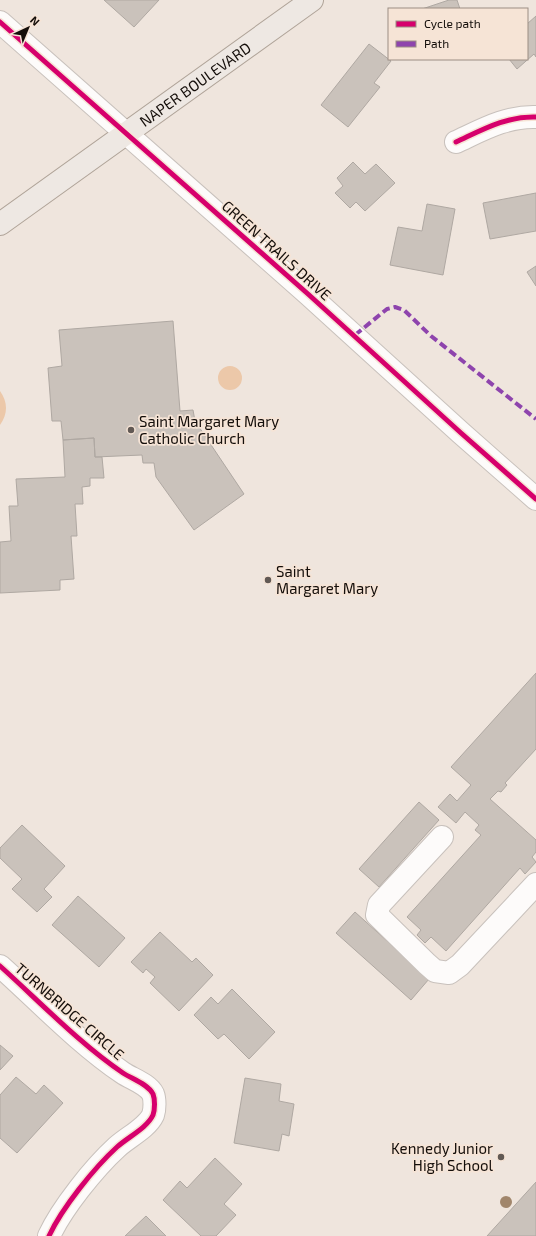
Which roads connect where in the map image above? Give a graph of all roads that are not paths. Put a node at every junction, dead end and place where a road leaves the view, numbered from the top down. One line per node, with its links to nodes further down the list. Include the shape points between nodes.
1 (312, 0): 4 (main road, NAPER BOULEVARD)
2 (0, 22): 4 (street, GREEN TRAILS DRIVE)
3 (536, 117): 5 (street, via 506,120)
4 (127, 134): 6 (main road, NAPER BOULEVARD); 7 (street, GREEN TRAILS DRIVE)
5 (456, 142)
6 (0, 224)
7 (536, 499)
8 (442, 838): 9 (street, via 380,905 376,915 435,971 449,973 460,965)
9 (536, 884)
10 (0, 966): 11 (street, TURNBRIDGE CIRCLE, via 98,1054 153,1093 155,1104 153,1115 147,1123 116,1148 79,1190)
11 (49, 1236)

